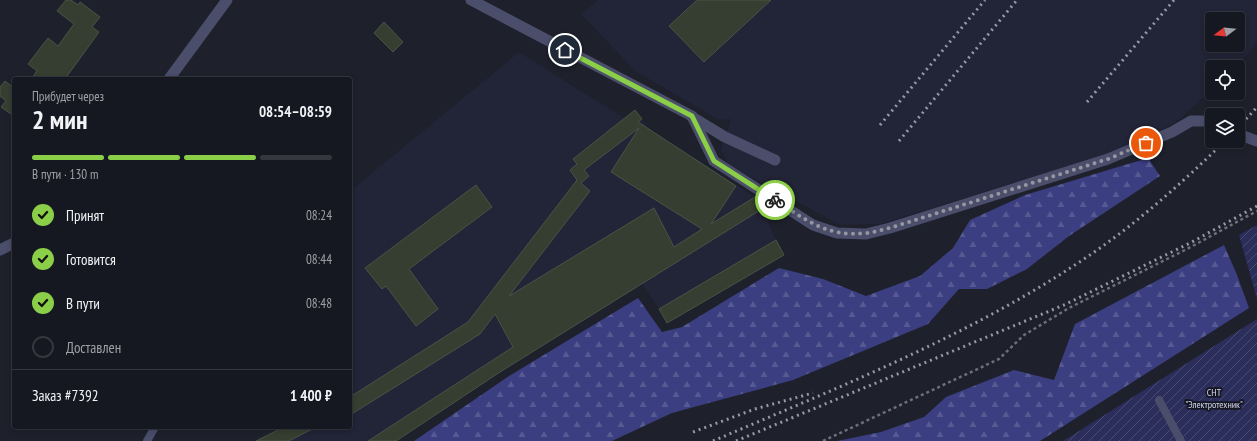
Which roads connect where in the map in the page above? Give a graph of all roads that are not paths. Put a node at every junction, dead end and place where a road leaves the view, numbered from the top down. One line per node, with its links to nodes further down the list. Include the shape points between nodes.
1 (227, 0): 3 (street)
2 (471, 0): 4 (street)
3 (170, 77)
4 (692, 116): 5 (street, via 714,161 813,224 837,233 866,234 1108,159 1172,132 1191,121); 8 (street, via 725,137)
5 (1205, 121)
6 (1245, 137): 7 (street)
7 (1257, 141)
8 (776, 160)
9 (12, 243): 10 (street)
10 (0, 250)
11 (1159, 400): 14 (lane)
12 (154, 429): 13 (lane)
13 (147, 441)
14 (1181, 441)

